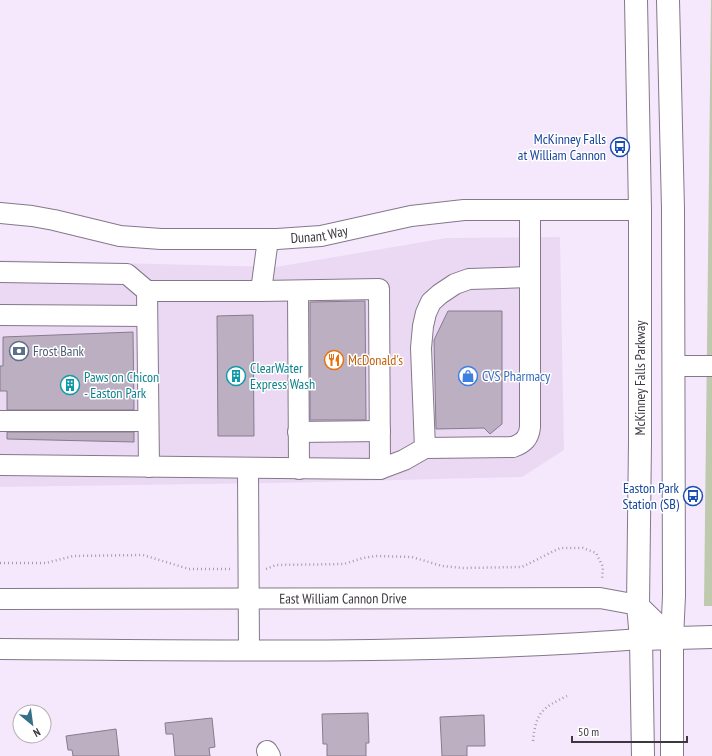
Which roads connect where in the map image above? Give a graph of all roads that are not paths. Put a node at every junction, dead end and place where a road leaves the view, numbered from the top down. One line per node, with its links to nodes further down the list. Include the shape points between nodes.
1 (636, 0): 4 (main road, McKinney Falls Parkway)
2 (668, 0): 16 (main road, via 673,201)
3 (530, 210): 4 (street, Dunant Way); 6 (street, Dunant Way, via 437,212 321,236); 8 (street)
4 (640, 210): 30 (main road, McKinney Falls Parkway)
5 (0, 213): 6 (street, Dunant Way, via 54,220 120,236)
6 (268, 239): 11 (street)
7 (0, 272): 10 (street, via 127,274)
8 (529, 277): 22 (street, via 469,279 455,284 432,302 426,313 421,348); 22 (street, via 530,435 525,441 513,447)
9 (298, 290): 11 (street); 20 (street, via 379,289); 21 (street)
10 (147, 291): 11 (street); 14 (street)
11 (261, 291)
12 (0, 315): 13 (street)
13 (20, 315): 14 (street); 15 (street)
14 (147, 316): 18 (street)
15 (0, 328)
16 (673, 366): 17 (street); 32 (main road)
17 (712, 366)
18 (148, 420): 19 (street); 24 (street)
19 (0, 421)
20 (380, 431): 21 (street); 27 (street)
21 (298, 432): 26 (street)
22 (425, 448): 27 (street)
23 (0, 465): 24 (street)
24 (149, 467): 25 (street)
25 (248, 468): 26 (street); 28 (street)
26 (298, 469): 27 (street)
27 (380, 469)
28 (249, 598): 29 (street, East William Cannon Drive); 30 (street, East William Cannon Drive, via 600,598); 35 (street)
29 (0, 599)
30 (638, 606): 32 (street); 33 (main road, McKinney Falls Parkway)
31 (712, 637): 32 (main road)
32 (672, 638): 33 (main road); 37 (main road)
33 (641, 639): 35 (street, via 482,648); 36 (main road, McKinney Falls Parkway)
34 (0, 649): 35 (street)
35 (249, 650)
36 (643, 756)
37 (672, 756)

